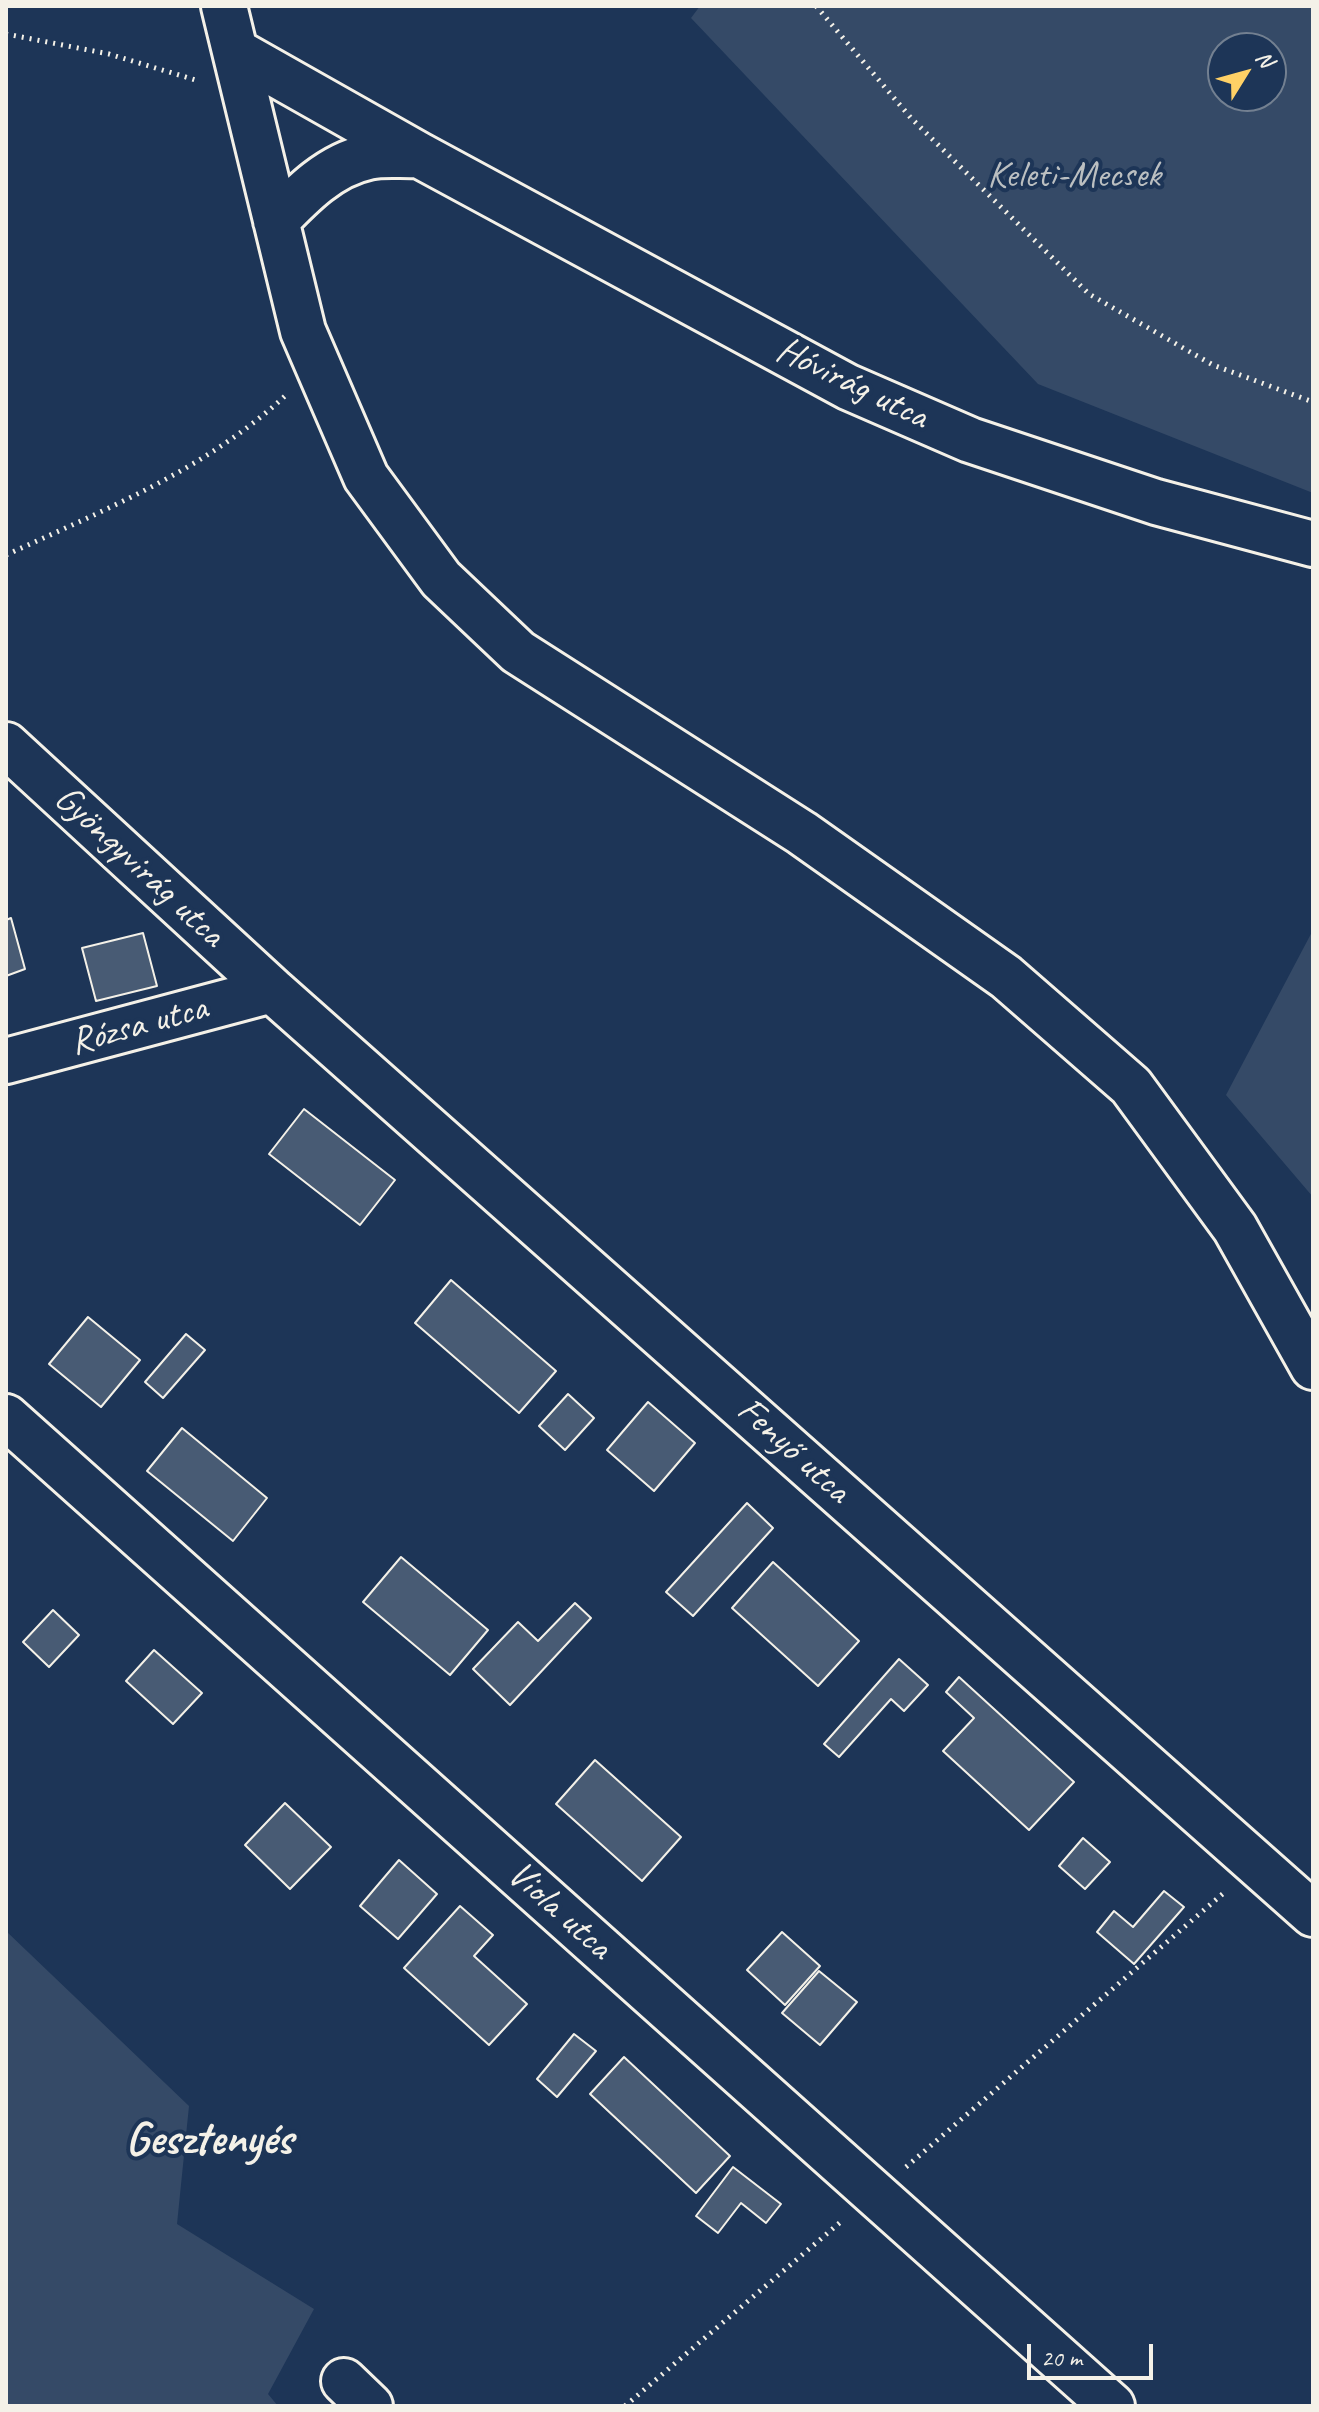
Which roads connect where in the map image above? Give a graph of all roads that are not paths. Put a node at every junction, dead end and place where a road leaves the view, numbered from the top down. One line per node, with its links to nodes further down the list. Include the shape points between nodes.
1 (224, 6): 2 (street)
2 (235, 51): 3 (street, Hóvirág utca); 4 (street)
3 (419, 155): 4 (street, Hóvirág utca, via 369,156 339,167 307,189); 5 (street, Hóvirág utca, via 848,387 985,444 1156,502)
4 (276, 221): 9 (street, via 303,331 366,477 441,579 518,652 802,833 994,968 1131,1086 1235,1228)
5 (1313, 544)
6 (6, 745): 7 (street, Gyöngyvirág utca)
7 (272, 990): 8 (street, Rózsa utca); 11 (street, Fenyő utca)
8 (6, 1061)
9 (1313, 1367)
10 (6, 1417): 12 (street, Viola utca)
11 (1313, 1914)
12 (1112, 2406)

